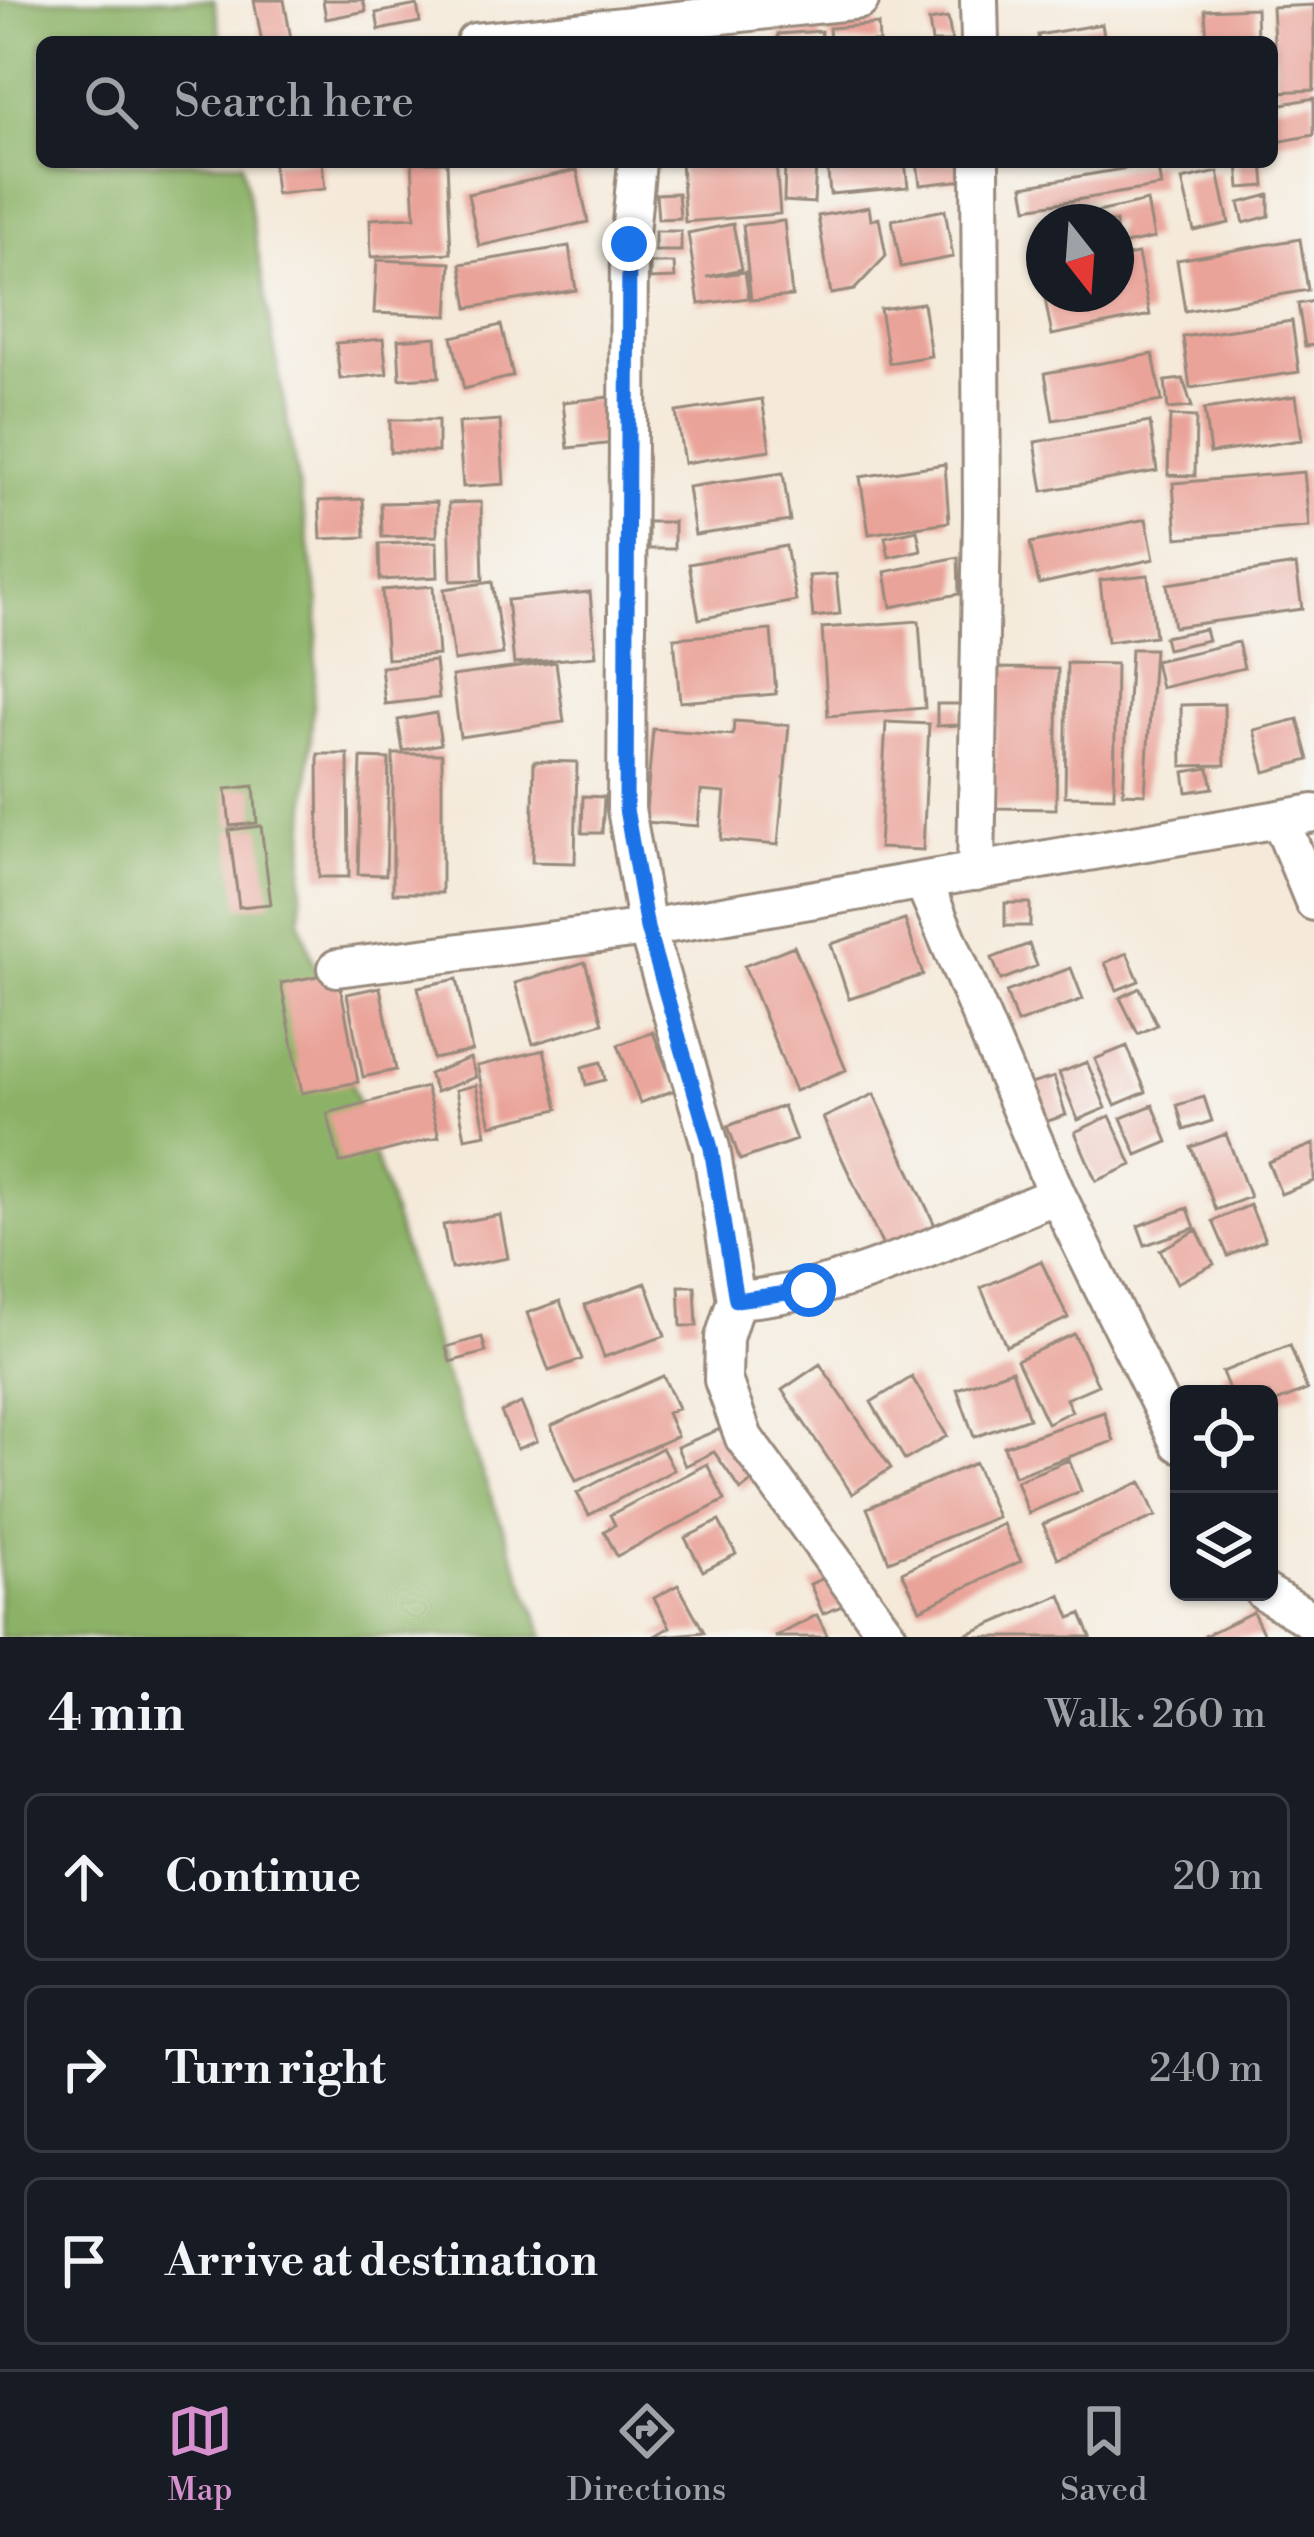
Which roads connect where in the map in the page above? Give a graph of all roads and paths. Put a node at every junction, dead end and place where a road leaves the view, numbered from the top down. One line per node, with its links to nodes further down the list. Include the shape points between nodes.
1 (860, 0): 3 (street)
2 (979, 0): 5 (street)
3 (648, 21): 4 (street)
4 (525, 36)
5 (980, 36)
6 (636, 168): 12 (street, via 629,244 626,809)
7 (980, 168): 9 (street)
8 (1297, 816): 9 (street); 11 (street)
9 (976, 872): 10 (street)
10 (923, 881): 12 (street); 14 (street)
11 (1314, 902)
12 (647, 928): 13 (street); 15 (street, via 711,1148)
13 (337, 968)
14 (1057, 1196): 15 (street, via 835,1282); 16 (street)
15 (736, 1300): 19 (street, via 723,1380 743,1438)
16 (1170, 1425)
17 (1278, 1600): 18 (street)
18 (1314, 1622)
19 (889, 1637)

